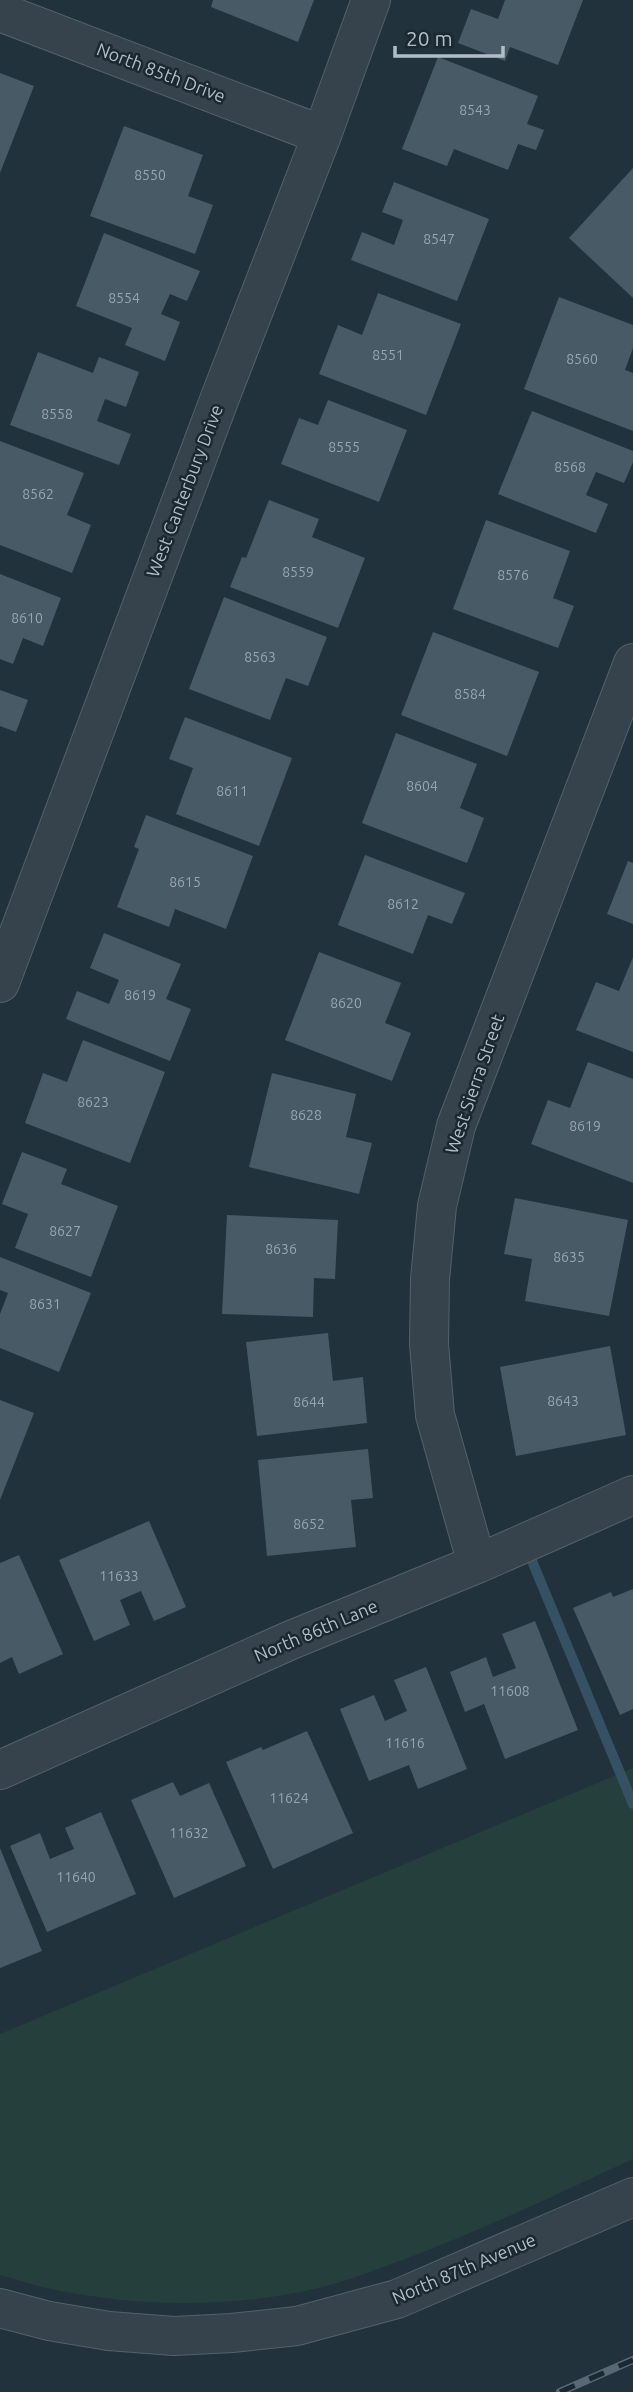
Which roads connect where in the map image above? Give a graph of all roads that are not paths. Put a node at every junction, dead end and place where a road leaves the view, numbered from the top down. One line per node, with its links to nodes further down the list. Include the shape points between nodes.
1 (371, 0): 3 (street, West Canterbury Drive)
2 (0, 12): 3 (street, North 85th Drive)
3 (322, 135): 5 (street, West Canterbury Drive)
4 (633, 663): 7 (street, West Sierra Street, via 456,1126 437,1206 429,1344 435,1415)
5 (0, 983)
6 (633, 1495): 7 (street, North 86th Lane)
7 (477, 1564): 8 (street, North 86th Lane, via 291,1640)
8 (0, 1770)
9 (633, 2197): 10 (street, North 87th Avenue, via 397,2299 297,2326 174,2336 109,2331)
10 (0, 2308)

